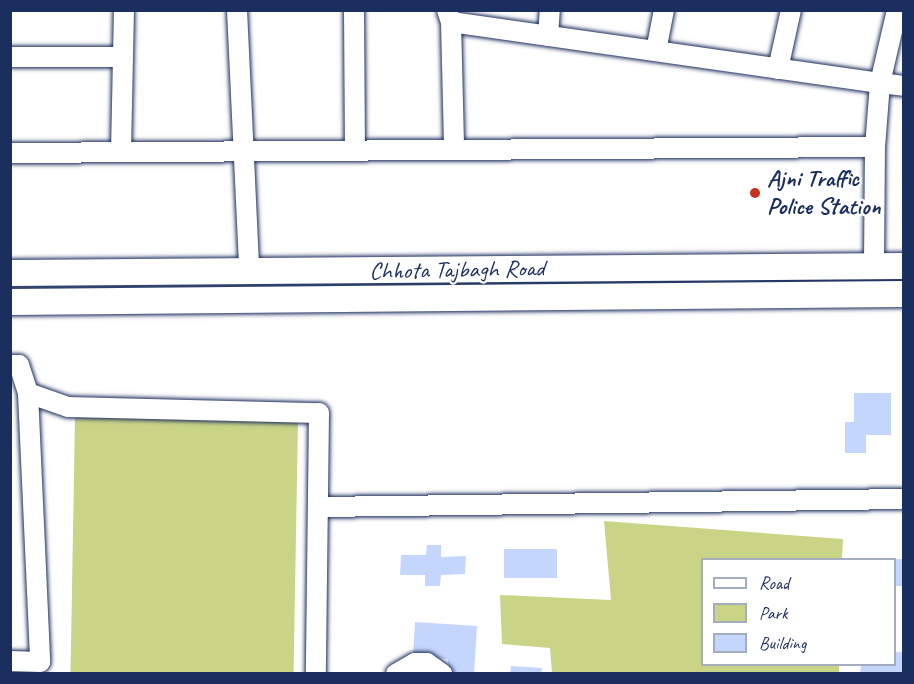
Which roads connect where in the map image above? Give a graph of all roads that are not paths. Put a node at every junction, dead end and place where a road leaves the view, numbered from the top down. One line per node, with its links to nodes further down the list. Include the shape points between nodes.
1 (124, 10): 12 (street)
2 (237, 10): 19 (street)
3 (354, 10): 18 (street)
4 (550, 10): 9 (street)
5 (664, 10): 10 (street)
6 (791, 10): 13 (street)
7 (897, 10): 14 (street)
8 (449, 16): 9 (street); 17 (street)
9 (548, 36): 10 (street)
10 (656, 51): 13 (street)
11 (10, 57): 12 (street)
12 (123, 57): 20 (street)
13 (778, 69): 14 (street)
14 (880, 83): 15 (street); 16 (street)
15 (903, 86)
16 (875, 147): 17 (street); 22 (street)
17 (454, 149): 18 (street)
18 (356, 150): 19 (street)
19 (243, 151): 20 (street); 24 (street)
20 (121, 152): 21 (street)
21 (10, 153)
22 (874, 266): 23 (main road, Chhota Tajbagh Road); 24 (main road, Chhota Tajbagh Road)
23 (903, 266)
24 (249, 269): 25 (main road, Chhota Tajbagh Road); 27 (main road)
25 (10, 273)
26 (903, 294): 27 (main road)
27 (250, 297): 28 (main road)
28 (10, 302)
29 (10, 365): 30 (street, via 19,365)
30 (28, 393): 32 (street, via 68,407 319,413); 33 (street, via 40,662)
31 (903, 499): 32 (street)
32 (319, 507): 34 (street)
33 (10, 662)
34 (316, 674)
35 (396, 674): 36 (street, via 415,663 427,663)
36 (442, 674)

